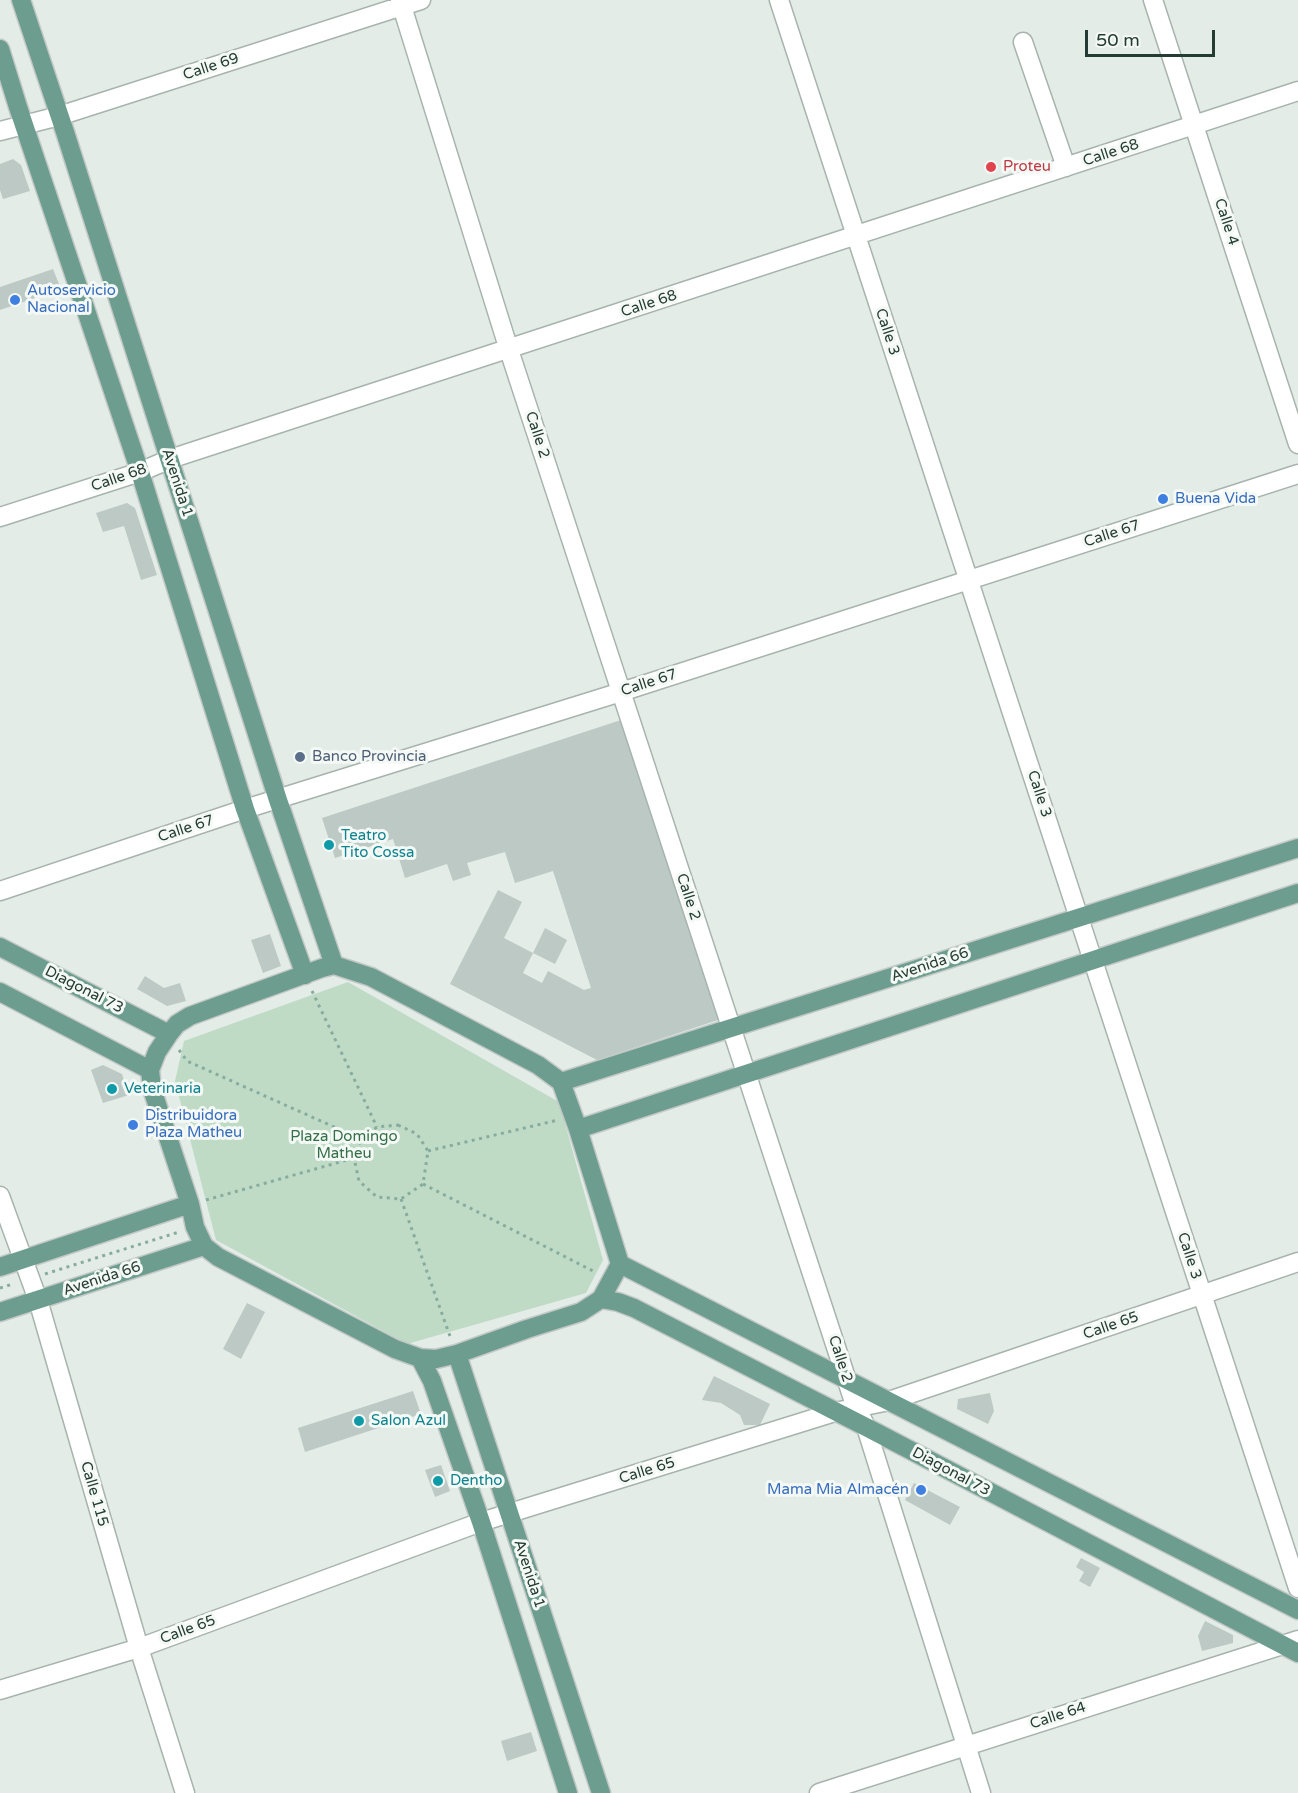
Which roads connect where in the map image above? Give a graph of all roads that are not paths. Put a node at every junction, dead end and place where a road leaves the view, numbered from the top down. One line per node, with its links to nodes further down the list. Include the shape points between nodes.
1 (21, 0): 9 (main road, Avenida 1)
2 (421, 0): 5 (street, Calle 69)
3 (779, 0): 14 (street, Calle 3)
4 (1153, 0): 10 (street, Calle 4)
5 (401, 3): 9 (street, Calle 69); 15 (street, Calle 2)
6 (1023, 42): 13 (street)
7 (0, 49): 11 (main road)
8 (1298, 91): 10 (street, Calle 68)
9 (59, 116): 11 (street, Calle 69); 17 (main road, Avenida 1)
10 (1194, 125): 13 (street, Calle 68); 16 (street, Calle 4)
11 (25, 126): 12 (street, Calle 69); 18 (main road)
12 (0, 131)
13 (1066, 167): 14 (street, Calle 68)
14 (855, 236): 15 (street, Calle 68); 21 (street, Calle 3)
15 (509, 350): 17 (street, Calle 68); 22 (street, Calle 2)
16 (1298, 444)
17 (170, 459): 18 (street, Calle 68); 23 (main road, Avenida 1)
18 (140, 472): 20 (street, Calle 68); 24 (main road)
19 (1298, 474): 21 (street, Calle 67)
20 (0, 517)
21 (969, 580): 22 (street, Calle 67); 28 (street, Calle 3)
22 (621, 692): 23 (street, Calle 67); 34 (street, Calle 2)
23 (278, 800): 24 (street, Calle 67); 31 (main road, Avenida 1)
24 (245, 809): 26 (street, Calle 67); 32 (main road)
25 (1298, 848): 28 (main road, Avenida 66)
26 (0, 891)
27 (1298, 893): 30 (main road)
28 (1079, 917): 30 (street, Calle 3); 34 (main road, Avenida 66)
29 (0, 947): 35 (main road, Diagonal 73)
30 (1093, 960): 37 (main road); 47 (street, Calle 3)
31 (334, 965): 32 (main road); 38 (main road, via 372,977 538,1065)
32 (305, 975): 35 (main road, via 190,1016)
33 (0, 992): 36 (main road)
34 (731, 1028): 37 (street, Calle 2); 38 (main road, Avenida 66)
35 (169, 1034): 36 (main road)
36 (150, 1070): 41 (main road, via 152,1089)
37 (746, 1074): 39 (main road); 53 (street, Calle 2)
38 (561, 1082): 39 (main road)
39 (578, 1129): 45 (main road)
40 (0, 1196): 43 (street, Calle 115)
41 (190, 1204): 42 (main road); 43 (main road)
42 (204, 1246): 49 (main road, Avenida 66); 52 (main road, via 384,1344)
43 (22, 1260): 46 (main road); 49 (street, Calle 115)
44 (1298, 1262): 47 (street, Calle 65)
45 (620, 1264): 48 (main road); 53 (main road)
46 (0, 1267)
47 (1202, 1295): 54 (street, Calle 65); 60 (street, Calle 3)
48 (602, 1299): 51 (main road, via 581,1312); 56 (main road, Diagonal 73, via 634,1308)
49 (38, 1300): 50 (main road, Avenida 66); 63 (street, Calle 115)
50 (0, 1312)
51 (457, 1354): 52 (main road); 58 (main road, Avenida 1)
52 (420, 1358): 59 (main road, Avenida 1, via 432,1381)
53 (847, 1380): 54 (main road); 55 (street, Calle 2)
54 (889, 1401): 55 (street, Calle 65); 61 (main road)
55 (857, 1408): 56 (street, Calle 65); 57 (street, Calle 2)
56 (836, 1412): 57 (main road, Diagonal 73); 58 (street, Calle 65)
57 (866, 1427): 62 (main road, Diagonal 73); 65 (street, Calle 2)
58 (509, 1514): 59 (street, Calle 65); 68 (main road, Avenida 1)
59 (481, 1522): 63 (street, Calle 65); 67 (main road, Avenida 1)
60 (1298, 1588)
61 (1298, 1610)
62 (1293, 1646): 65 (street, Calle 64)
63 (139, 1648): 64 (street, Calle 65); 66 (street, Calle 115)
64 (0, 1690)
65 (965, 1746): 69 (street, Calle 64); 70 (street, Calle 2)
66 (185, 1793)
67 (568, 1793)
68 (601, 1793)
69 (819, 1793)
70 (981, 1793)

